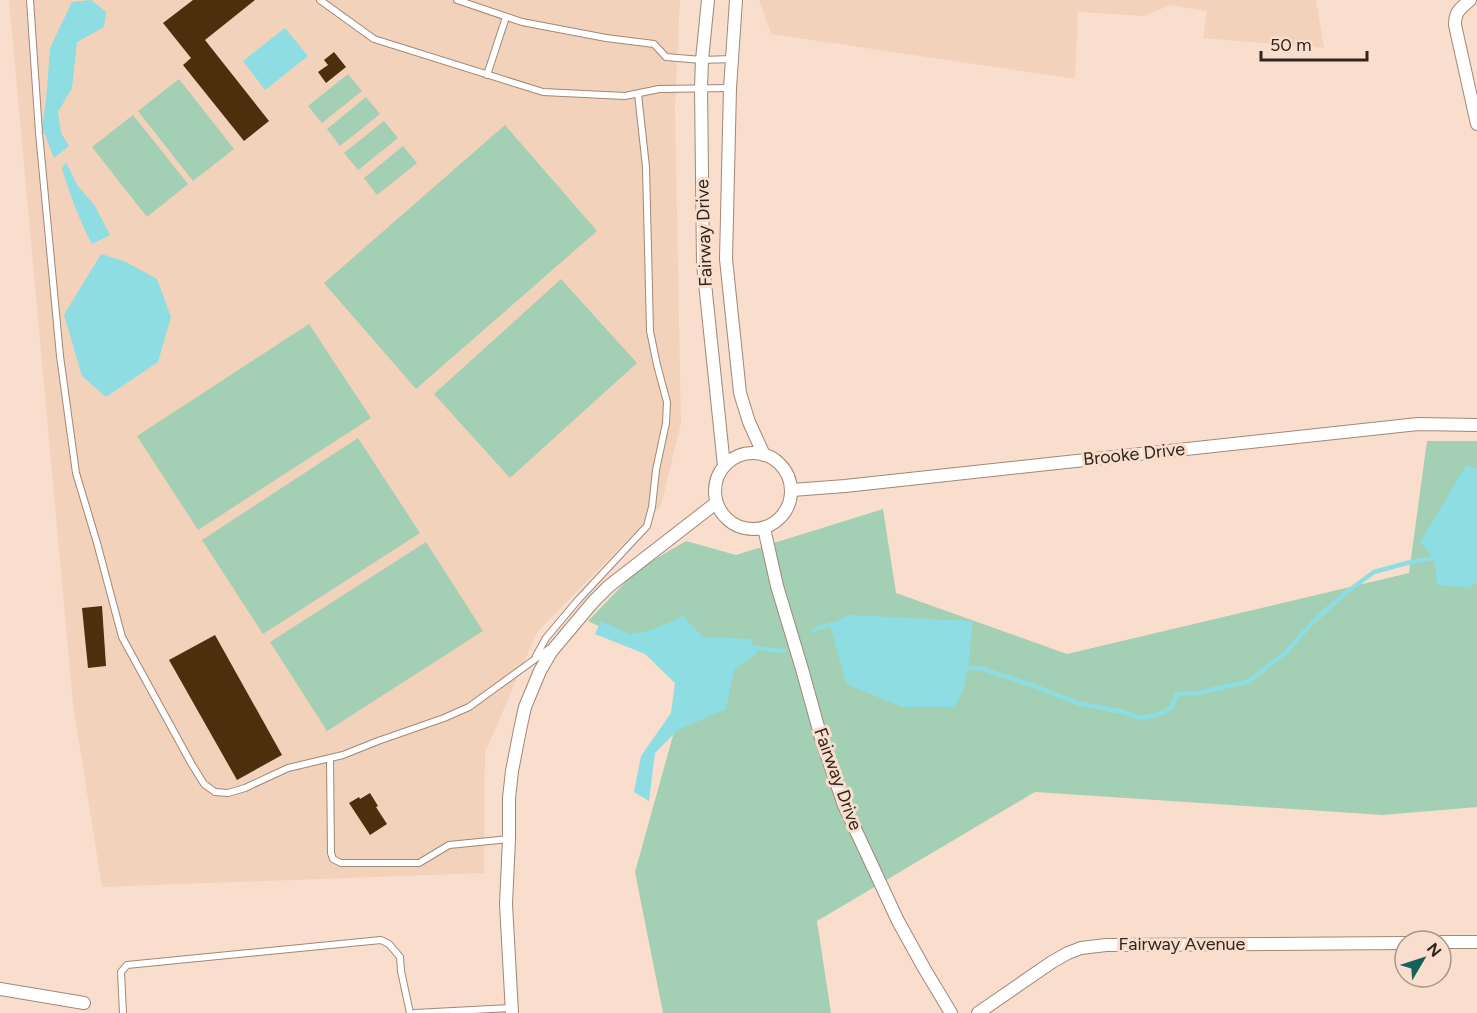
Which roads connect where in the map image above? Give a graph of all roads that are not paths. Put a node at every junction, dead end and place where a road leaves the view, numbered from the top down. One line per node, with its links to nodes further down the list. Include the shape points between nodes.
1 (30, 0): 23 (lane, via 60,356 76,473 122,637 190,763 204,784 215,792 228,793 288,768)
2 (320, 0): 10 (lane, via 374,39)
3 (457, 0): 7 (lane)
4 (708, 0): 9 (street, Fairway Drive)
5 (736, 0): 8 (street, Fairway Drive)
6 (1470, 0): 14 (street, via 1455,16 1455,25)
7 (506, 16): 9 (lane, via 606,38 654,44 666,57); 10 (lane)
8 (731, 59): 9 (lane); 12 (street, Fairway Drive)
9 (702, 60): 11 (street, Fairway Drive)
10 (488, 75): 13 (lane, via 543,92 625,96)
11 (701, 87): 12 (lane); 13 (lane); 17 (street, Fairway Drive, via 703,264)
12 (730, 88): 16 (street, Fairway Drive, via 726,259 740,393)
13 (638, 93): 22 (lane, via 646,167 650,331 666,402 652,507 647,526 578,600 546,638)
14 (1477, 124)
15 (1477, 425): 18 (street, Brooke Drive, via 1418,424)
16 (764, 455): 17 (street, via 742,454); 18 (street, via 782,467)
17 (724, 466): 19 (street, via 715,483)
18 (792, 490): 20 (street, via 785,513)
19 (716, 503): 20 (street, via 735,526); 21 (street, via 609,586)
20 (764, 528): 34 (street, Fairway Drive, via 777,586 844,806 898,921)
21 (559, 641): 22 (lane); 24 (street, via 540,671 525,707 512,771)
22 (533, 661): 23 (lane, via 469,707)
23 (330, 759): 24 (lane, via 331,853 340,863 419,863 449,845)
24 (510, 838): 30 (street, via 506,904)
25 (1393, 942): 35 (street, Fairway Avenue, via 1081,948 1052,962)
26 (1453, 942): 27 (street)
27 (1477, 942)
28 (0, 989): 29 (street)
29 (84, 1003)
30 (512, 1010): 33 (lane)
31 (123, 1013): 32 (lane, via 121,972 127,965 381,940 400,957)
32 (410, 1013)
33 (415, 1013)
34 (951, 1013)
35 (978, 1013)

